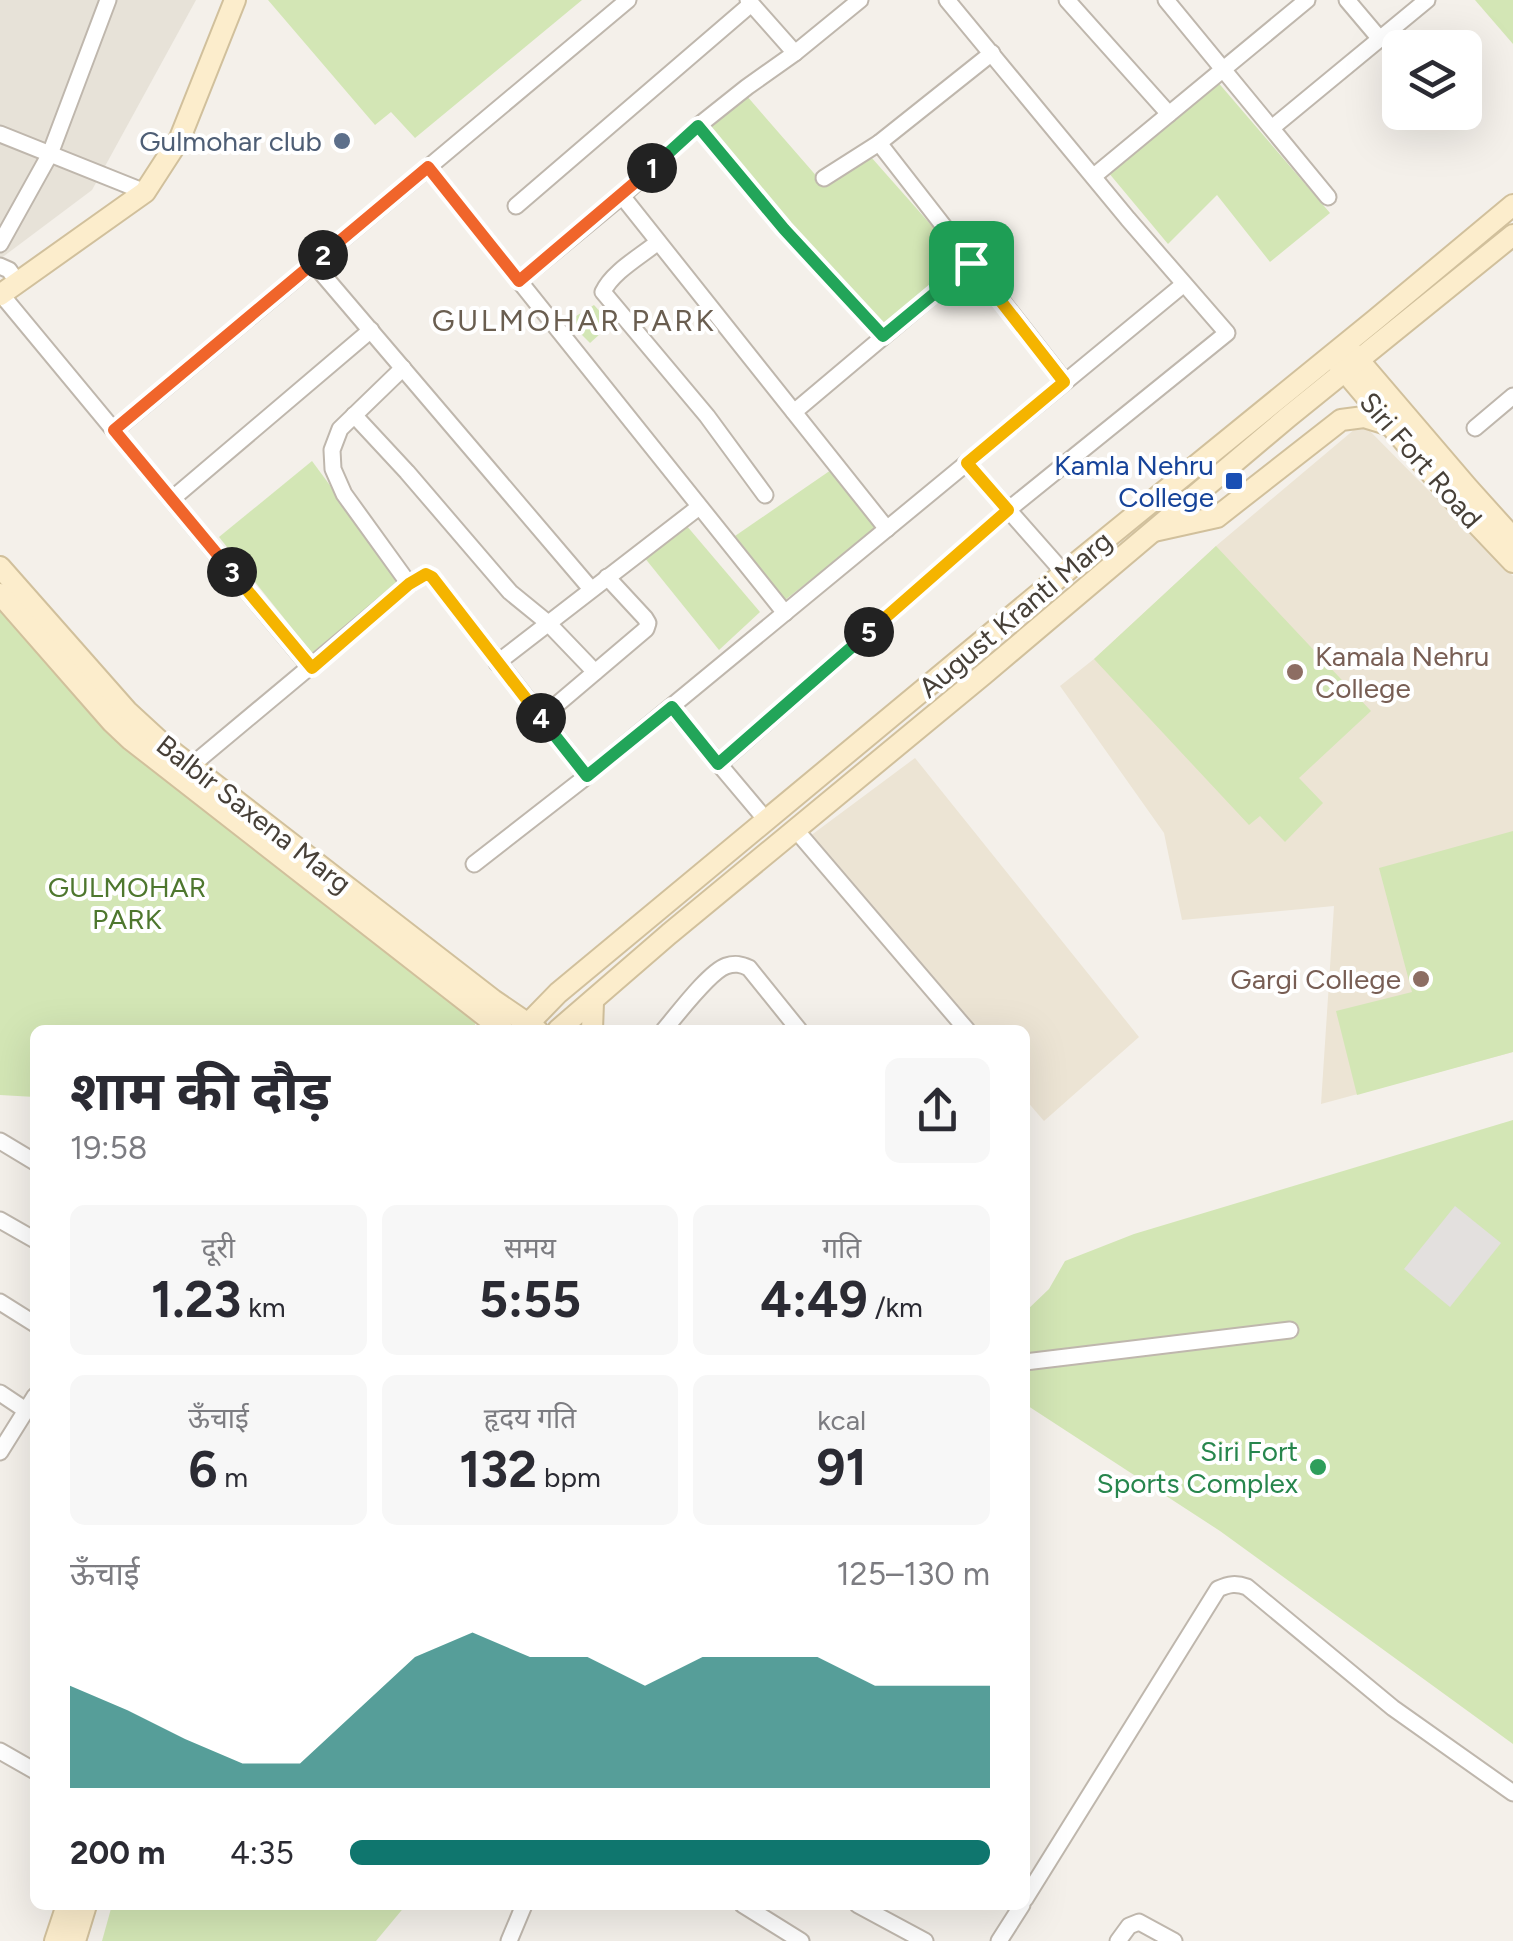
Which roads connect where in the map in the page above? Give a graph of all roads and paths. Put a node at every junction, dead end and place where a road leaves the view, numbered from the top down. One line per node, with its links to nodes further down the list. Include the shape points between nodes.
1 (108, 0): 21 (street)
2 (236, 0): 25 (main road, via 180,138)
3 (860, 0): 13 (street)
4 (947, 0): 14 (street)
5 (1068, 0): 16 (street)
6 (1166, 0): 15 (street)
7 (1308, 0): 15 (street)
8 (1348, 0): 12 (street)
9 (1426, 0): 12 (street)
10 (750, 2): 13 (street); 29 (street)
11 (619, 3): 22 (street)
12 (1380, 39): 18 (street)
13 (795, 53): 17 (street)
14 (992, 53): 20 (street); 23 (street)
15 (1224, 69): 16 (street); 18 (street)
16 (1169, 114): 23 (street)
17 (698, 126): 26 (street); 40 (street)
18 (1272, 127): 27 (street)
19 (0, 134): 21 (street)
20 (880, 143): 24 (street); 34 (street)
21 (50, 154): 25 (street); 32 (street)
22 (428, 167): 33 (street); 36 (street)
23 (1094, 176): 37 (street)
24 (824, 178)
25 (145, 192): 38 (main road)
26 (622, 196): 31 (street); 36 (street)
27 (1328, 197)
28 (1513, 205): 41 (main road, August Kranti Marg)
29 (516, 206)
30 (1513, 234): 41 (main road, August Kranti Marg)
31 (658, 242): 45 (street); 51 (street, via 602,292)
32 (0, 244)
33 (314, 263): 39 (street); 49 (street)
34 (971, 263): 40 (street); 43 (street)
35 (0, 266): 38 (street, via 9,270)
36 (519, 281): 53 (street)
37 (1184, 284): 43 (street); 54 (street, via 1227,334)
38 (6, 290): 49 (street)
39 (371, 330): 42 (street); 52 (street)
40 (883, 336): 45 (street)
41 (1345, 358): 47 (main road, Siri Fort Road); 56 (main road, August Kranti Marg); 57 (main road, Siri Fort Road); 60 (main road, August Kranti Marg)
42 (403, 368): 46 (street); 63 (street)
43 (1064, 382): 50 (street)
44 (1513, 396): 48 (street)
45 (794, 412): 55 (street)
46 (354, 415): 62 (street, via 340,429 333,469); 66 (street, via 510,592)
47 (1390, 425): 56 (main road, via 1364,416 1341,420 1217,517); 58 (main road, Siri Fort Road)
48 (1475, 428)
49 (114, 430): 52 (street)
50 (967, 463): 54 (street); 55 (street)
51 (765, 495)
52 (172, 499): 68 (street)
53 (699, 507): 61 (street); 65 (street)
54 (1008, 510): 60 (street); 72 (street)
55 (886, 529): 65 (street)
56 (1151, 532): 76 (main road, August Kranti Marg)
57 (1513, 538)
58 (1513, 562)
59 (0, 567): 73 (main road, Balbir Saxena Marg)
60 (1064, 573): 75 (main road, August Kranti Marg)
61 (608, 576): 63 (street); 69 (street, via 648,624)
62 (409, 584): 67 (street, via 432,577); 68 (street)
63 (591, 589): 66 (street)
64 (0, 594): 73 (main road, Balbir Saxena Marg, via 112,722)
65 (784, 613): 70 (street)
66 (548, 623): 67 (street); 69 (street)
67 (497, 663): 71 (street)
68 (312, 668): 73 (street)
69 (596, 672): 71 (street)
70 (672, 707): 72 (street); 74 (street)
71 (541, 718): 74 (street)
72 (718, 764): 75 (street)
73 (185, 771): 79 (main road, Balbir Saxena Marg); 80 (main road, Balbir Saxena Marg)
74 (587, 776): 77 (street)
75 (766, 820): 81 (main road, August Kranti Marg, via 558,993)
76 (795, 829): 78 (main road, August Kranti Marg); 86 (street)
77 (474, 864)
78 (593, 1002): 82 (main road, August Kranti Marg); 83 (main road)
79 (496, 1025)
80 (525, 1025)
81 (531, 1025)
82 (564, 1025)
83 (592, 1025)
84 (668, 1025): 85 (street, via 716,971 742,964)
85 (795, 1025)
86 (963, 1025)
87 (0, 1141): 88 (street)
88 (30, 1159)
89 (0, 1220): 90 (street)
90 (30, 1237)
91 (0, 1302): 92 (street)
92 (30, 1321)
93 (1290, 1330): 94 (street)
94 (1030, 1361)
95 (0, 1393): 97 (street)
96 (30, 1404): 97 (street)
97 (26, 1411): 98 (street)
98 (0, 1452)
99 (0, 1751): 100 (street)
100 (30, 1767)
101 (1513, 1793): 102 (street, via 1392,1708 1247,1587 1228,1584 1218,1589)
102 (1030, 1891)
103 (65, 1910): 109 (main road)
104 (84, 1910): 110 (main road)
105 (522, 1910): 111 (street)
106 (751, 1910): 112 (street)
107 (867, 1910): 113 (street)
108 (1018, 1910): 114 (street)
109 (55, 1941)
110 (75, 1941)
111 (509, 1941)
112 (800, 1941)
113 (925, 1941)
114 (999, 1941)
115 (1118, 1941): 116 (street, via 1140,1922)
116 (1174, 1941)

